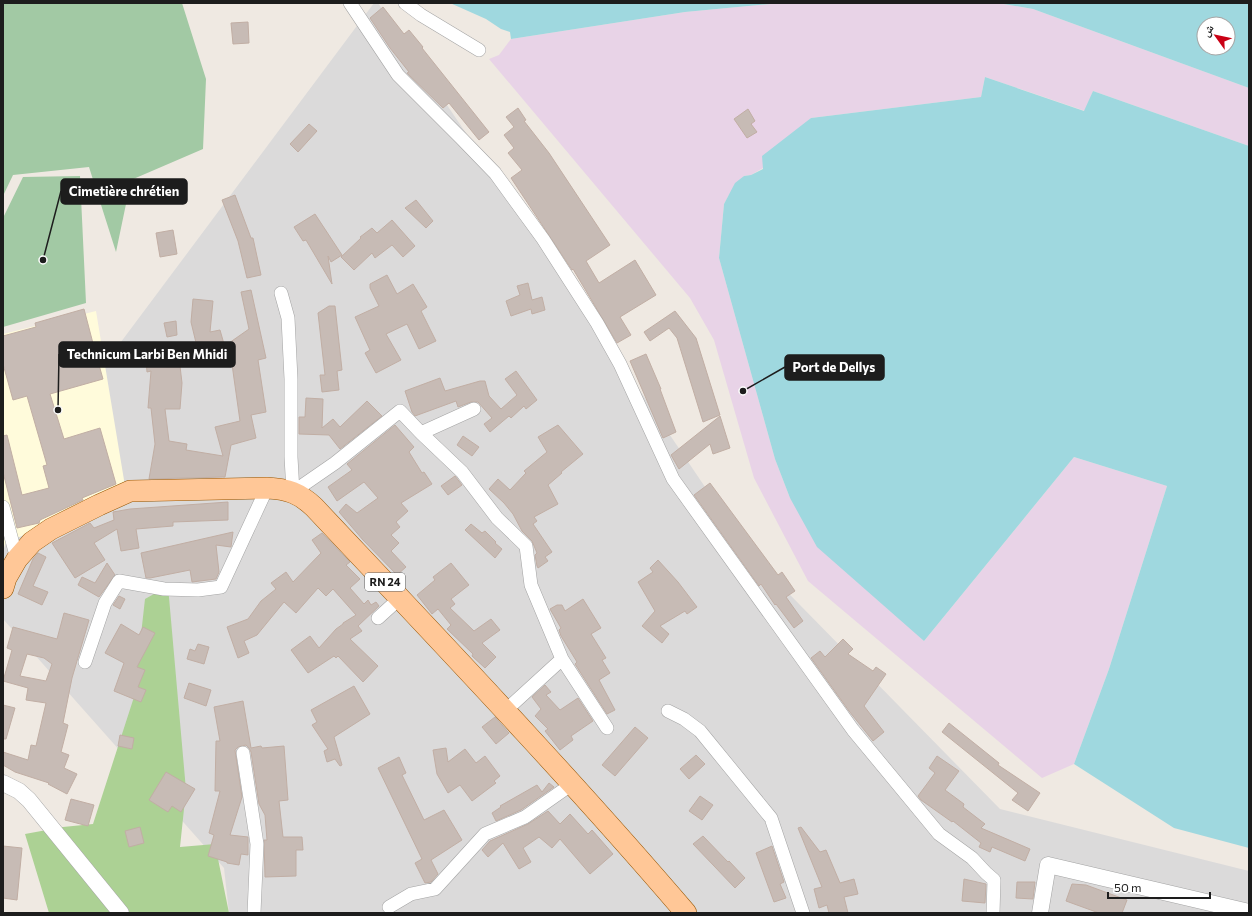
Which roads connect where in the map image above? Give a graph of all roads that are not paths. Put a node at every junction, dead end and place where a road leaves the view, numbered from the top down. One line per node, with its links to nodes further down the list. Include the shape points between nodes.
1 (350, 3): 28 (street, via 398,75 495,173 543,239 620,364 673,479 865,746 939,834 972,858 994,880)
2 (405, 3): 3 (street)
3 (479, 50)
4 (281, 294): 8 (street, via 288,318)
5 (474, 409): 6 (street)
6 (421, 433): 8 (street, via 400,411 335,463); 14 (street, via 462,472 497,518 526,546 531,585)
7 (267, 488): 8 (main road, RN 24); 10 (main road, RN 24, via 130,491 51,529 32,542); 15 (street, via 221,586 198,590 164,590 119,581 105,603)
8 (293, 492): 12 (main road, RN 24, via 314,507)
9 (3, 507): 10 (street)
10 (17, 559): 11 (main road, RN 24)
11 (4, 583)
12 (400, 598): 13 (street); 16 (main road, RN 24)
13 (378, 618)
14 (562, 659): 16 (street); 18 (street)
15 (85, 662)
16 (505, 711): 21 (main road, RN 24)
17 (668, 711): 27 (street, via 700,731 772,818)
18 (607, 728)
19 (243, 753): 25 (street, via 257,844)
20 (3, 783): 24 (street, via 19,791 28,800)
21 (572, 784): 22 (street, via 525,817 485,834 435,890 412,894); 26 (main road, RN 24)
22 (389, 907)
23 (1249, 912): 29 (street, via 1048,865)
24 (121, 913)
25 (254, 913)
26 (686, 913)
27 (803, 913)
28 (993, 913)
29 (1040, 913)

